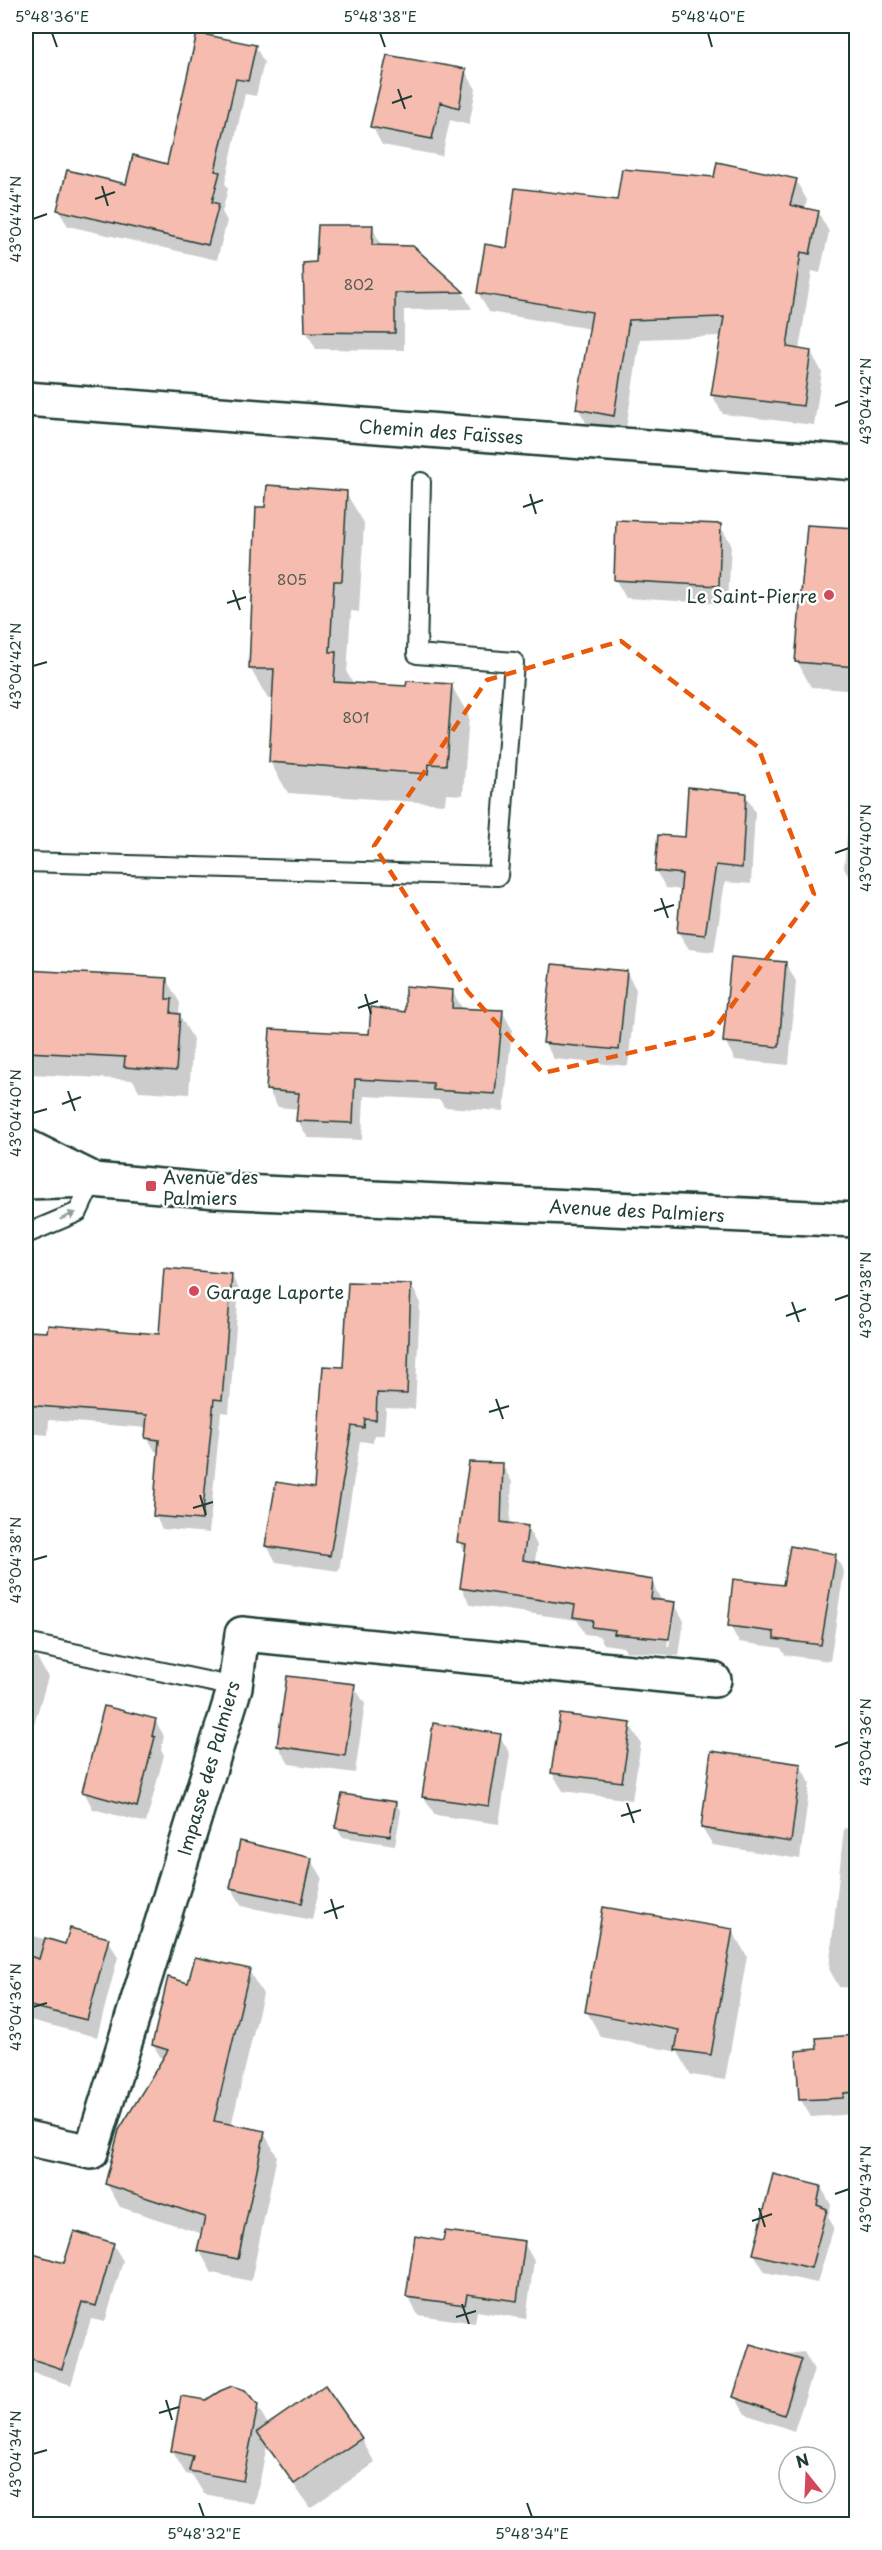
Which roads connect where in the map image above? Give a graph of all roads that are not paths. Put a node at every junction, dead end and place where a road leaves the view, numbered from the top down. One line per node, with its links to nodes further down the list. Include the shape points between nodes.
1 (26, 399): 2 (street, Chemin des Faïsses)
2 (856, 463)
3 (421, 482): 4 (lane, via 417,654 514,662 498,876)
4 (26, 862)
5 (26, 1146): 6 (street, Avenue des Palmiers)
6 (93, 1180): 7 (street, Avenue des Palmiers); 8 (street, Avenue des Palmiers, via 217,1191); 9 (lane, one-way to 6, via 78,1212)
7 (26, 1182)
8 (856, 1220)
9 (26, 1234)
10 (26, 1643): 12 (lane)
11 (714, 1680): 12 (street, Impasse des Palmiers, via 242,1634)
12 (235, 1687): 13 (street, Impasse des Palmiers, via 91,2151)
13 (26, 2138)

